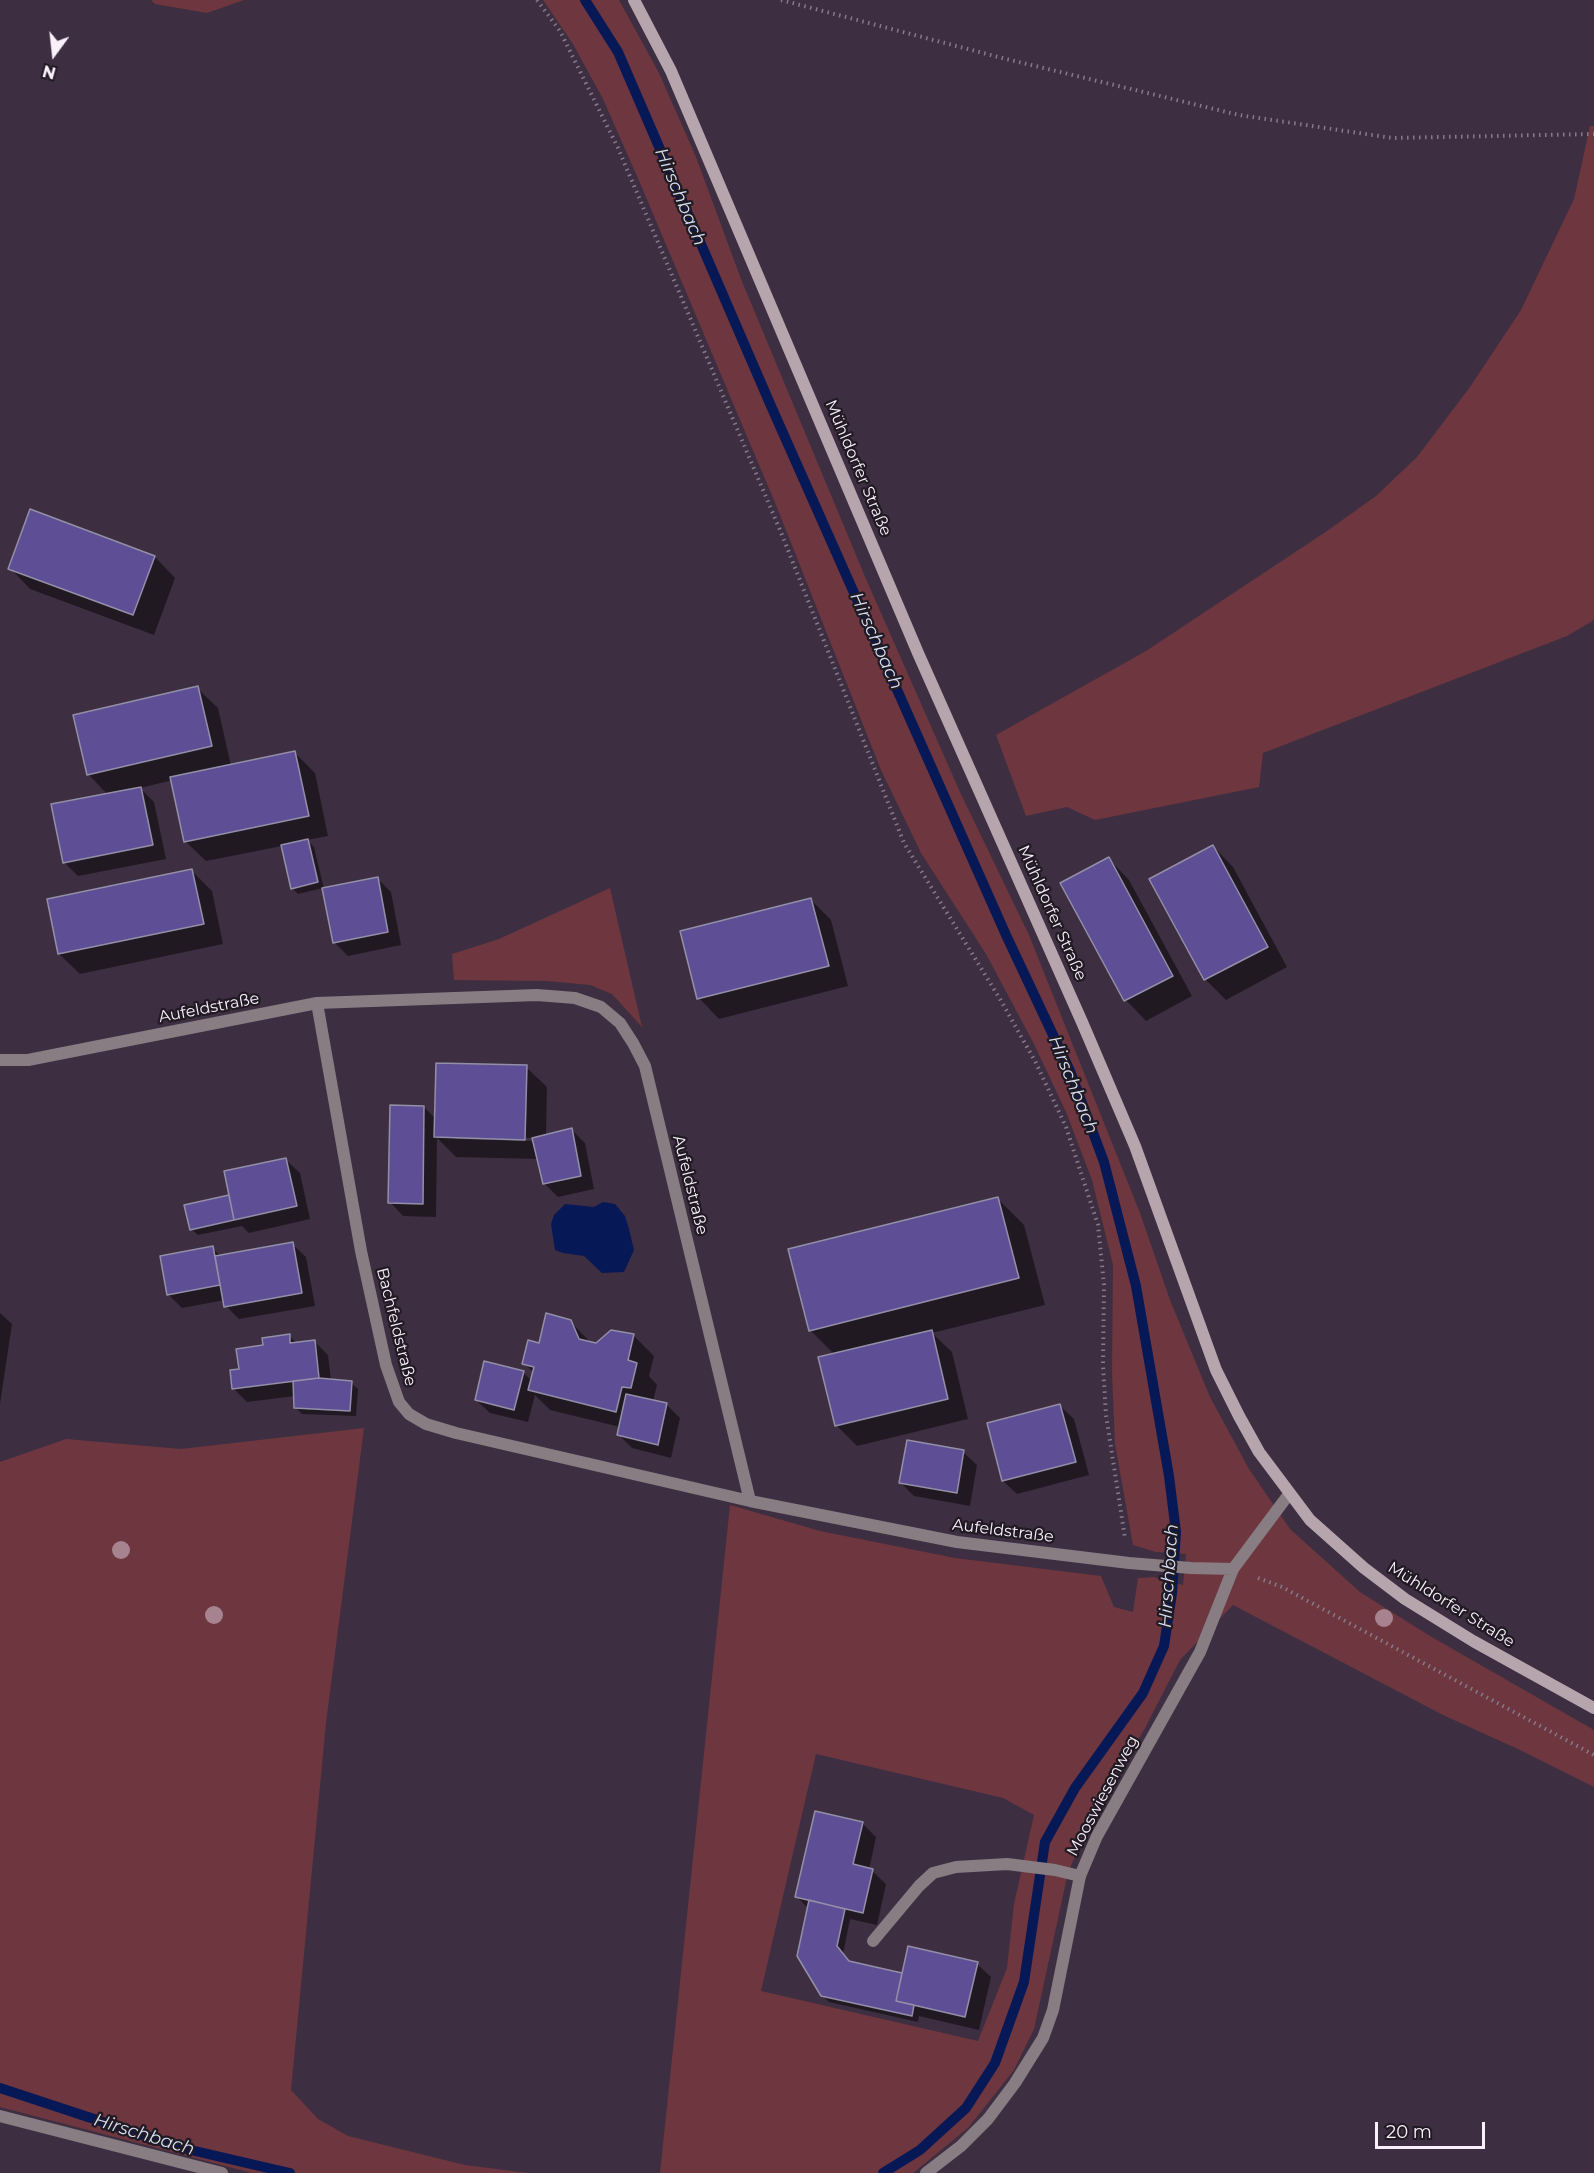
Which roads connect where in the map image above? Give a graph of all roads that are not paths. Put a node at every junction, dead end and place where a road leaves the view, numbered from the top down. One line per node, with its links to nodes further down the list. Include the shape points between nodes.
1 (634, 0): 4 (street, Mühldorfer Straße, via 671,71 918,653 1082,1022 1134,1146 1216,1370 1259,1452)
2 (316, 1003): 3 (street, Aufeldstraße, via 28,1060); 5 (street, Bachfeldstraße, via 386,1365 399,1402 409,1414 456,1433); 5 (street, Aufeldstraße, via 537,995 575,998 601,1007 620,1023 645,1066)
3 (0, 1060)
4 (1289, 1494): 6 (street, Mooswiesenweg); 7 (street, Mühldorfer Straße, via 1337,1546 1405,1599)
5 (750, 1501): 6 (street, Aufeldstraße, via 957,1542 1129,1563)
6 (1233, 1569): 8 (street, Mooswiesenweg, via 1200,1652 1097,1836)
7 (1594, 1708)
8 (1080, 1876): 9 (street, via 982,1864 933,1873); 12 (street, Mooswiesenweg, via 1053,2010 1043,2038 988,2119)
9 (873, 1941)
10 (0, 2116): 11 (street)
11 (222, 2173)
12 (926, 2173)

